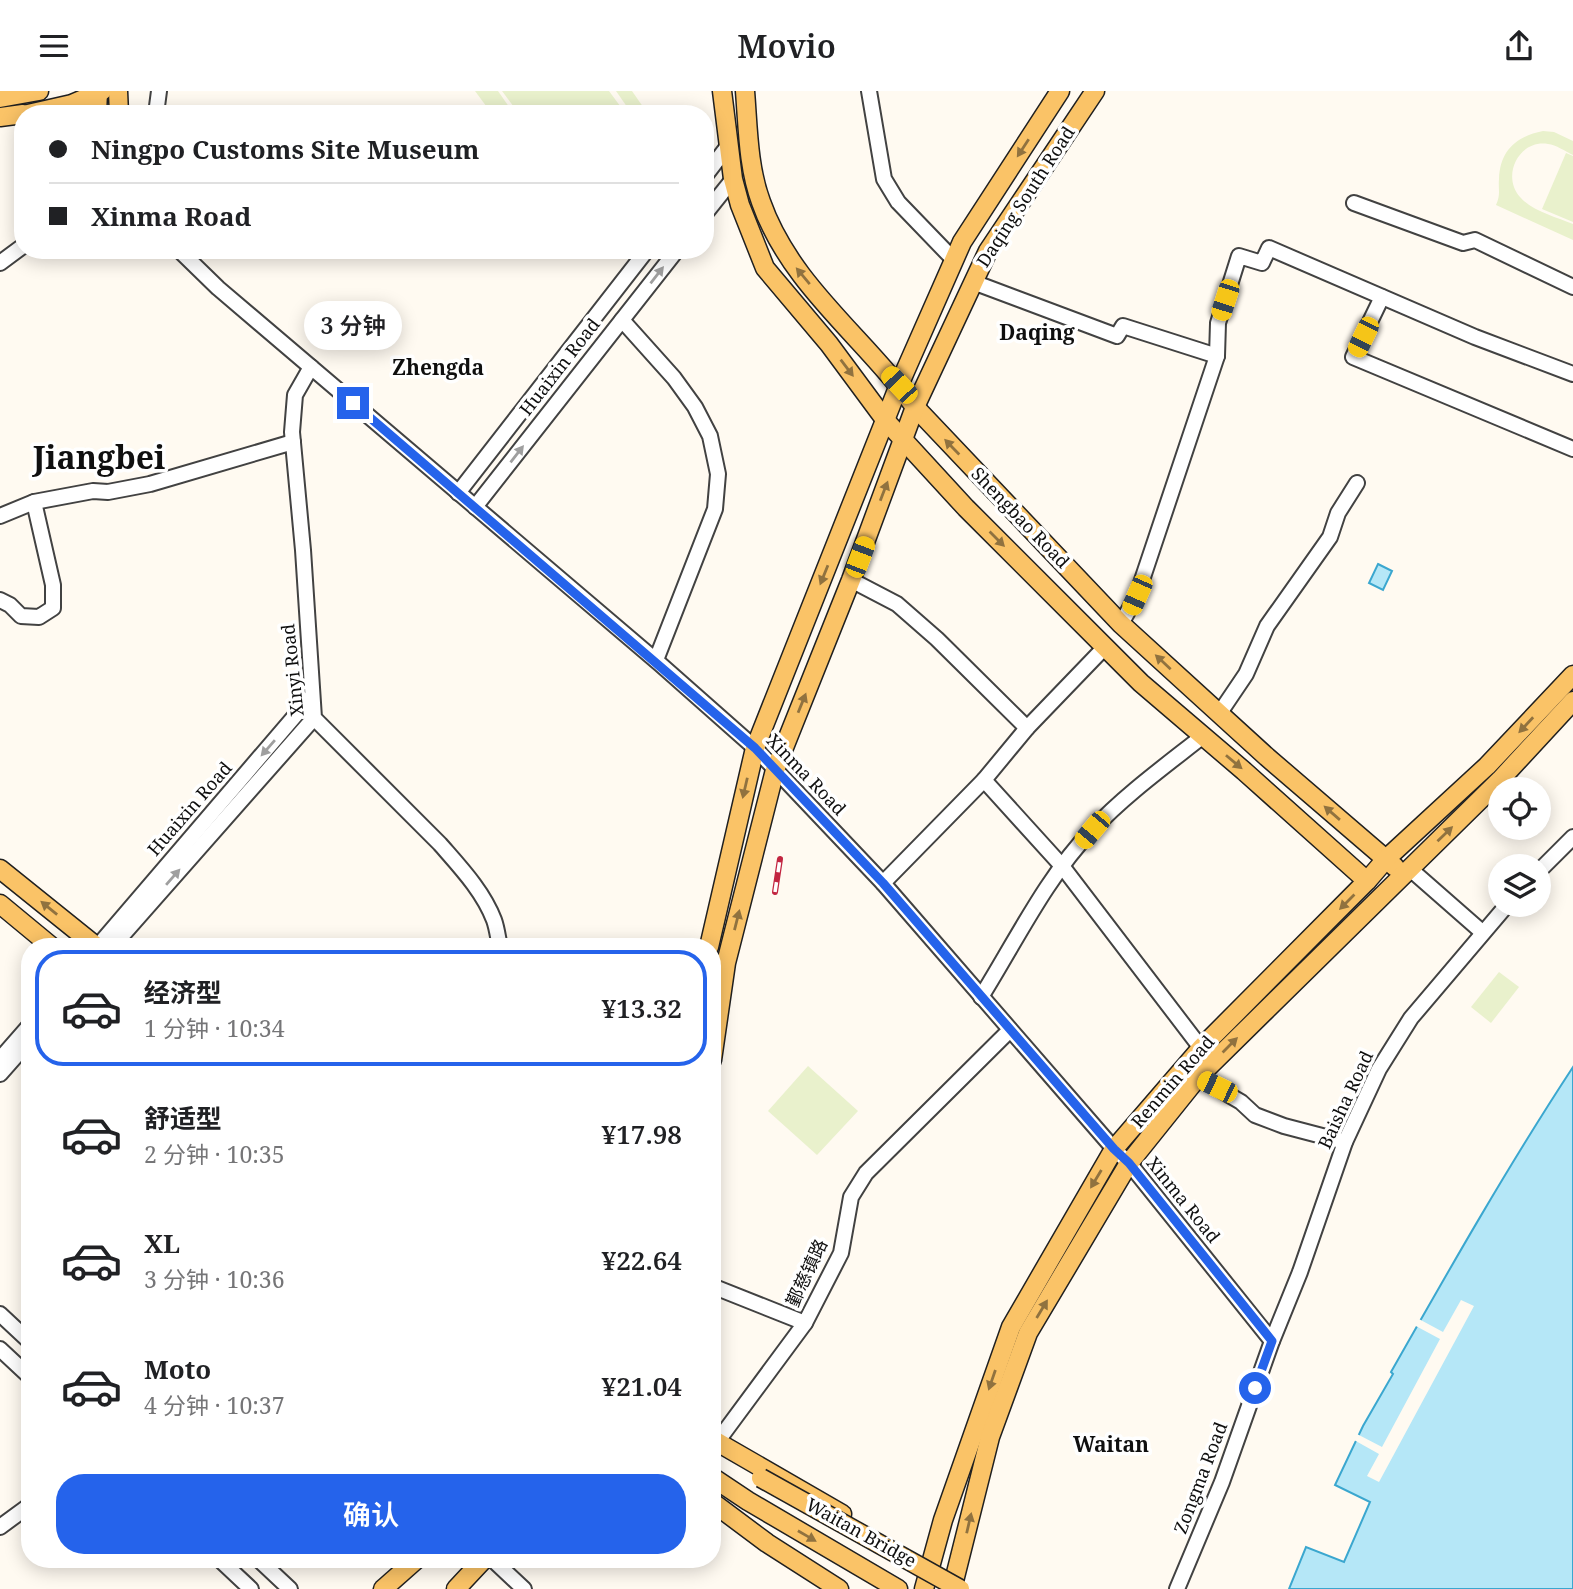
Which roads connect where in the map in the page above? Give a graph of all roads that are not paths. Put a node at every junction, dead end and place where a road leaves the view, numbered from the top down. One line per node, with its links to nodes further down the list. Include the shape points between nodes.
1 (39, 91): 8 (main road)
2 (722, 91): 10 (main road, Shengbao Road)
3 (745, 91): 26 (main road, Shengbao Road, one-way to 3, via 788,258 761,203)
4 (869, 91): 18 (street, via 884,179 898,202)
5 (1060, 91): 18 (main road, Daqing South Road, one-way to 18)
6 (99, 92): 9 (main road)
7 (1090, 93): 19 (main road, Daqing South Road, via 988,251)
8 (0, 98)
9 (68, 105)
10 (728, 146): 11 (street); 12 (main road, Shengbao Road)
11 (714, 164)
12 (733, 179): 13 (street); 28 (main road, Shengbao Road, one-way to 28, via 765,268)
13 (714, 203)
14 (1354, 203): 20 (street, via 1463,243 1475,240)
15 (187, 259): 24 (street, Xinma Road)
16 (640, 259): 33 (street, Huaixin Road)
17 (670, 259): 22 (street, Huaixin Road, one-way to 17)
18 (954, 260): 26 (main road, Daqing South Road)
19 (973, 282): 23 (street, via 1117,337 1123,326); 27 (main road, Daqing South Road)
20 (1573, 287)
21 (1382, 297): 23 (street, via 1269,248 1262,263 1239,256 1217,323); 25 (street); 31 (street, via 1353,357)
22 (622, 320): 35 (street, Huaixin Road, one-way to 22); 41 (street, via 695,407 710,436 718,474 715,509)
23 (1217, 356): 39 (street, via 1137,595)
24 (311, 367): 30 (street, Xinyi Road, via 292,407); 33 (street, Xinma Road)
25 (1573, 374)
26 (899, 385): 27 (main road, Shengbao Road); 28 (main road, Daqing South Road)
27 (915, 408): 29 (main road, Daqing South Road); 39 (main road, Shengbao Road, one-way to 27)
28 (886, 421): 29 (main road, Shengbao Road); 49 (main road, Daqing South Road, one-way to 49)
29 (903, 441): 37 (main road, Daqing South Road, one-way to 29); 40 (main road, Shengbao Road, one-way to 40)
30 (293, 442): 34 (street, via 150,484); 43 (street, Xinyi Road)
31 (1573, 449)
32 (1357, 483): 45 (street, via 1338,513 1330,537 1267,626 1246,674)
33 (458, 493): 35 (street, Xinma Road)
34 (34, 502): 36 (street); 38 (street, via 52,585 52,608 39,617 21,616)
35 (475, 507): 41 (street, Xinma Road)
36 (0, 516)
37 (851, 580): 47 (street, via 897,604); 50 (main road, Daqing South Road, one-way to 37)
38 (0, 600)
39 (1121, 624): 45 (main road, Shengbao Road, one-way to 39)
40 (1105, 647): 47 (street); 48 (main road, Shengbao Road)
41 (656, 660): 49 (street, Xinma Road)
42 (1573, 675): 53 (main road, Renmin Road, one-way to 53, via 1487,766)
43 (312, 696): 46 (street, Xinyi Road); 65 (street, Huaixin Road, one-way to 65)
44 (1573, 701): 57 (main road, Renmin Road, one-way to 44)
45 (1219, 714): 53 (main road, Shengbao Road, one-way to 45)
46 (314, 718): 66 (street, Huaixin Road, one-way to 46); 67 (street, Xinyi Road, via 459,866 480,893)
47 (1027, 728): 51 (street)
48 (1203, 736): 55 (street, via 1092,830); 58 (main road, Shengbao Road, one-way to 58)
49 (755, 748): 50 (street, Xinma Road); 68 (main road, Daqing South Road, one-way to 68)
50 (775, 771): 59 (street, Xinma Road); 70 (main road, Daqing South Road, one-way to 50)
51 (984, 780): 55 (street); 59 (street)
52 (1573, 837): 54 (street)
53 (1386, 859): 57 (main road, Shengbao Road); 58 (main road, Renmin Road)
54 (1551, 859)
55 (1062, 866): 69 (street); 73 (street)
56 (0, 869): 64 (main road, one-way to 56)
57 (1406, 871): 62 (street); 77 (main road, Renmin Road, one-way to 57)
58 (1367, 881): 73 (main road, Renmin Road, one-way to 73)
59 (883, 883): 69 (street, Xinma Road)
60 (0, 904): 63 (main road)
61 (1496, 917): 62 (street, Baisha Road)
62 (1482, 932): 78 (street, Baisha Road, via 1411,1018 1379,1069)
63 (41, 938)
64 (86, 938)
65 (105, 938)
66 (120, 938)
67 (498, 938)
68 (711, 938)
69 (981, 997): 71 (street, Xinma Road)
70 (721, 998)
71 (1010, 1030): 79 (street, Xinma Road); 83 (street, 鄞慈镇路, via 866,1173 851,1197 841,1253)
72 (21, 1035): 75 (street)
73 (1201, 1048): 79 (main road, Renmin Road)
74 (21, 1050): 76 (street)
75 (0, 1059)
76 (0, 1074)
77 (1198, 1077): 78 (street, via 1255,1115); 80 (main road, Renmin Road)
78 (1345, 1142): 85 (street, Baisha Road)
79 (1114, 1149): 80 (street, Xinma Road); 95 (main road, Renmin Road, one-way to 95, via 1011,1327)
80 (1129, 1163): 85 (street, Xinma Road); 101 (main road, Renmin Road, one-way to 80, via 990,1437 1028,1333)
81 (721, 1290): 83 (street)
82 (0, 1314): 84 (street)
83 (805, 1323): 88 (street, 鄞慈镇路)
84 (21, 1334)
85 (1272, 1341): 111 (street, Zongma Road, via 1222,1482)
86 (0, 1349): 87 (street)
87 (21, 1369)
88 (721, 1432)
89 (721, 1445): 95 (main road)
90 (721, 1447): 101 (main road, Waitan Bridge, bridge, via 761,1478)
91 (721, 1482): 108 (main road, Waitan Bridge, one-way to 108)
92 (721, 1509): 107 (main road)
93 (21, 1512): 94 (street)
94 (0, 1527)
95 (931, 1562): 109 (main road, Renmin Road)
96 (229, 1568): 102 (street)
97 (268, 1568): 103 (street)
98 (407, 1568): 104 (main road)
99 (476, 1568): 105 (main road)
100 (502, 1568): 106 (street)
101 (956, 1586): 110 (street)
102 (251, 1589)
103 (290, 1589)
104 (383, 1589)
105 (456, 1589)
106 (524, 1589)
107 (839, 1589)
108 (898, 1589)
109 (923, 1589)
110 (972, 1589)
111 (1177, 1589)

